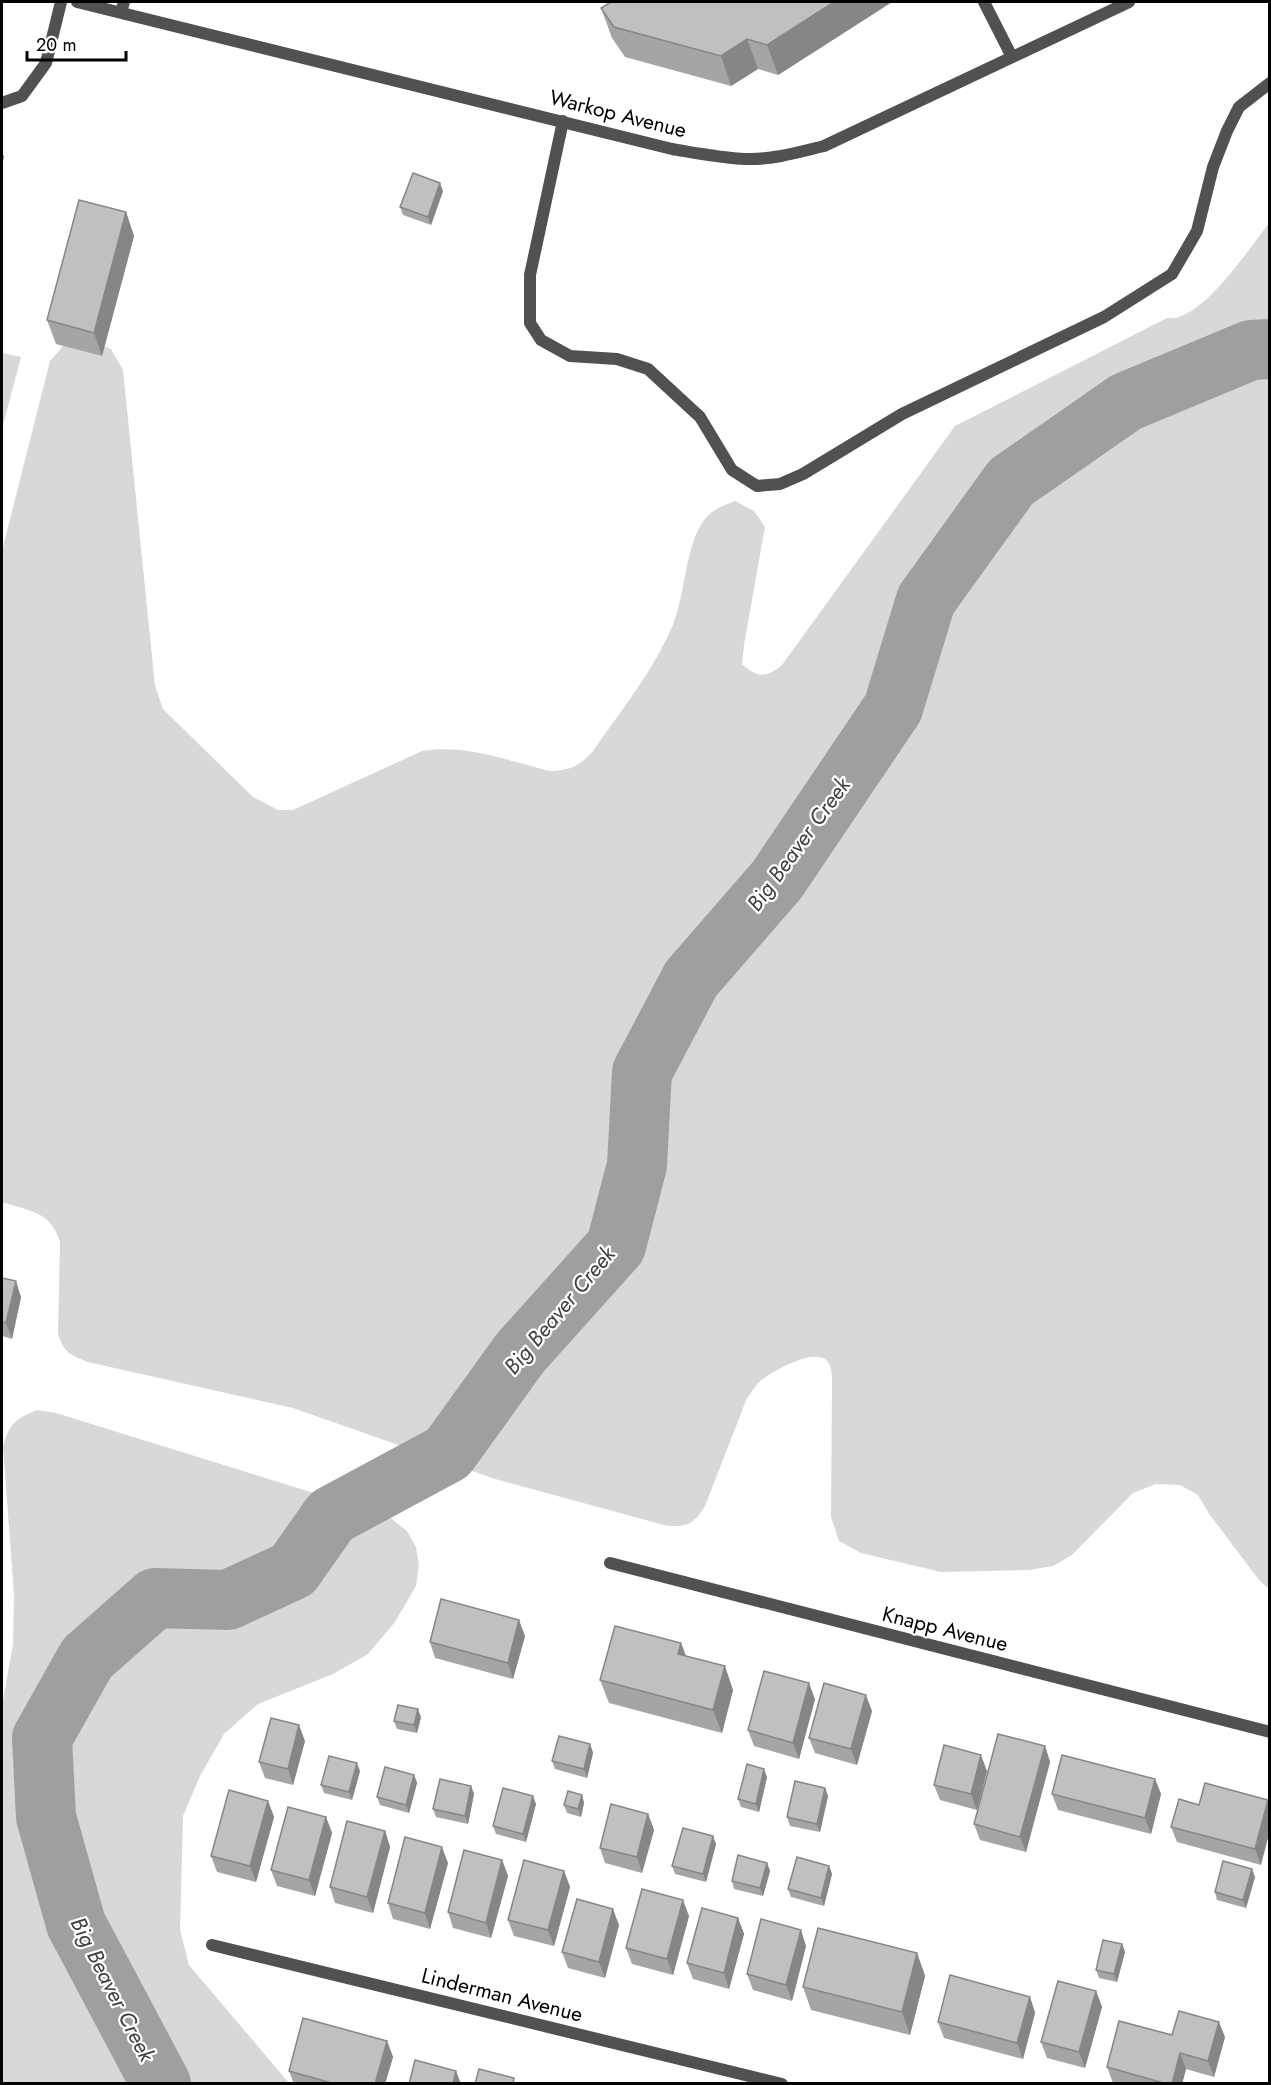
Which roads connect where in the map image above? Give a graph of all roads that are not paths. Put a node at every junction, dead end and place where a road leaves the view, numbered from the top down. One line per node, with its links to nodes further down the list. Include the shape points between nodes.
1 (61, 2): 8 (street, via 46,63 22,96)
2 (77, 2): 5 (street, Warkop Avenue)
3 (984, 2): 6 (street)
4 (1129, 2): 6 (street, Warkop Avenue)
5 (123, 7): 9 (street, Warkop Avenue)
6 (1012, 57): 9 (street, Warkop Avenue, via 824,146 777,156 719,157)
7 (1269, 83): 9 (street, via 1239,107 1214,167 1197,231 1172,274 1104,317 902,414 803,474 780,484 757,486 732,470 700,417 648,369 617,359 570,356 541,340 531,323 530,275)
8 (2, 103)
9 (563, 121)
10 (610, 1563): 11 (street, Knapp Avenue)
11 (1269, 1732)
12 (212, 1945): 13 (street, Linderman Avenue)
13 (782, 2084)

